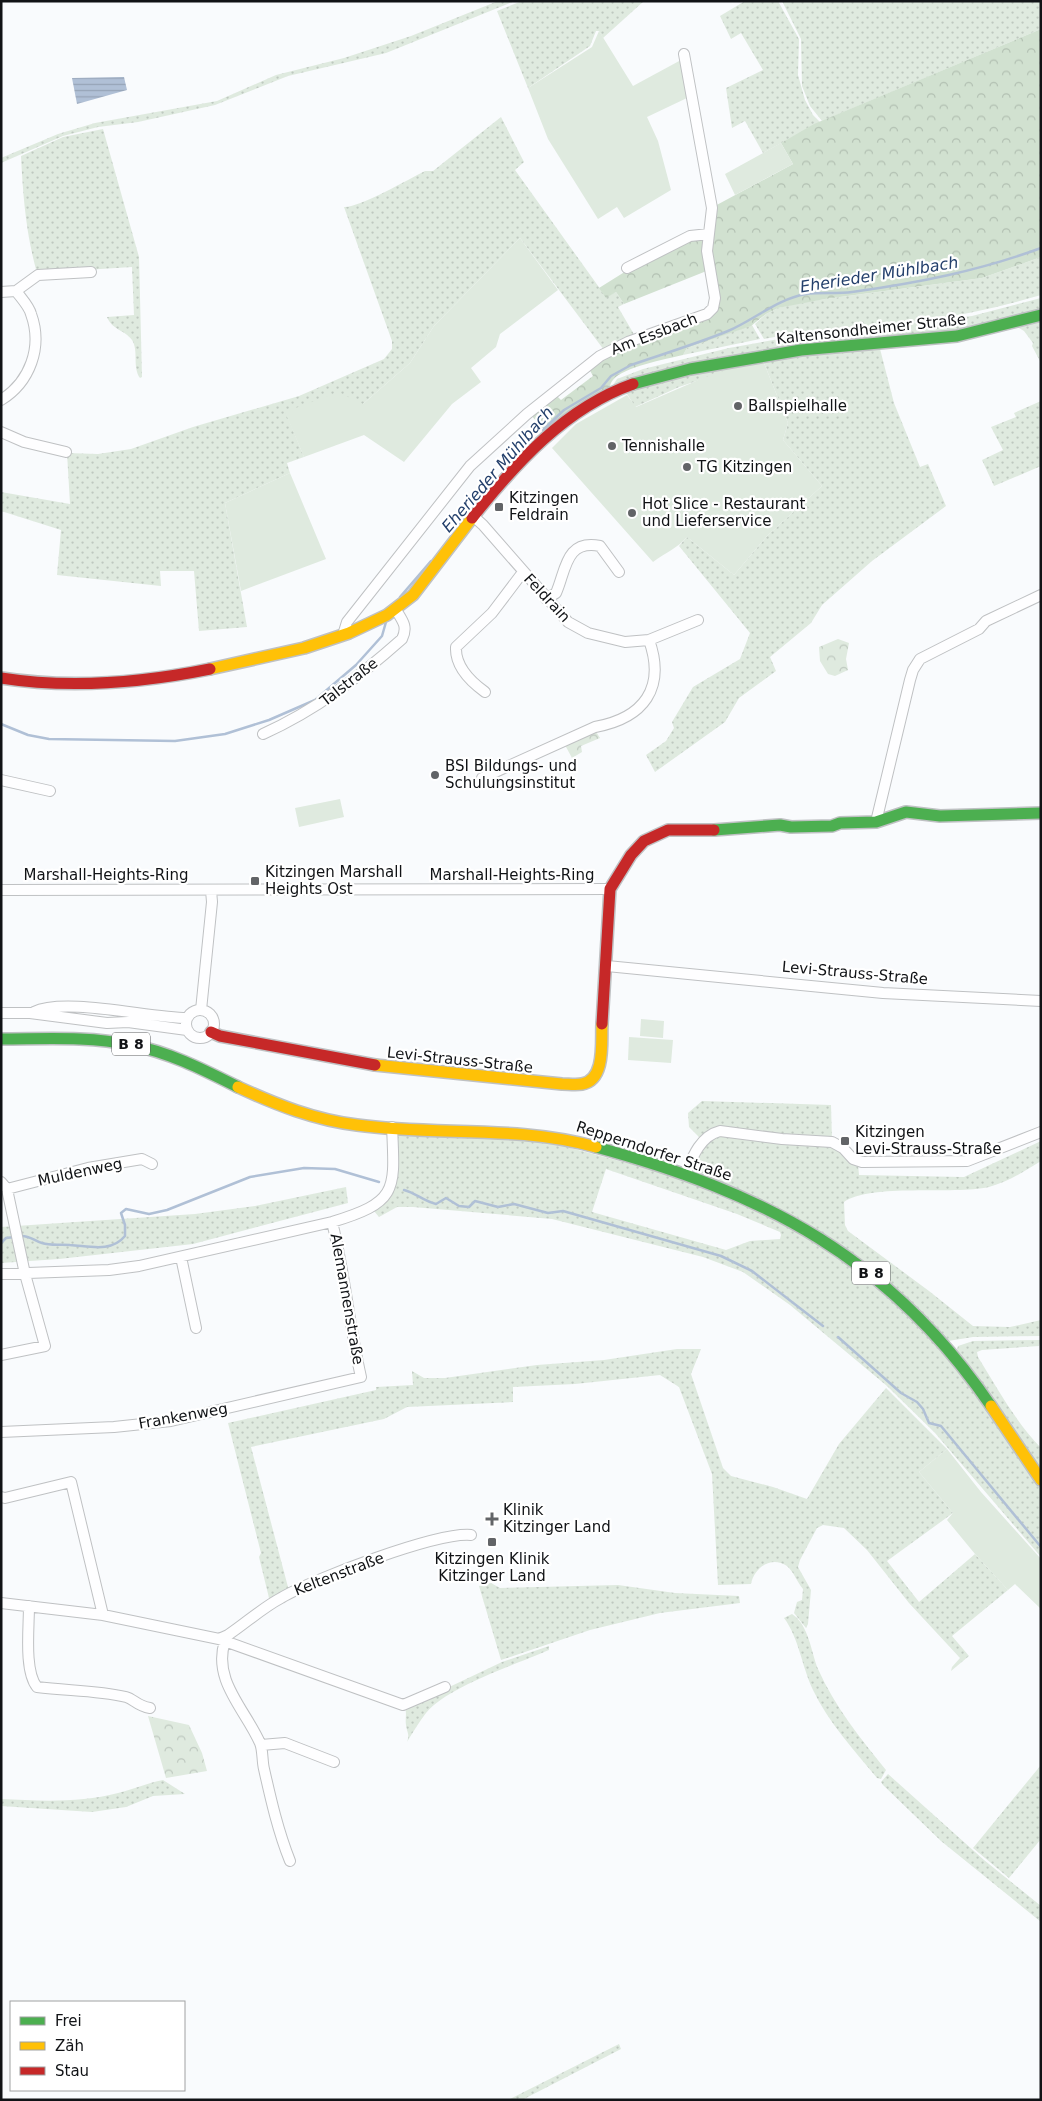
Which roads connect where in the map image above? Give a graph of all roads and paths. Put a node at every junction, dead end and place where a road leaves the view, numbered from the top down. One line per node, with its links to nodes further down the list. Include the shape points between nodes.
1 (684, 54): 2 (street, Am Essbach, via 712,208)
2 (710, 234): 3 (street, via 690,236); 18 (street, Am Essbach, via 708,251 715,298 711,312 628,342 600,356 488,449 470,466 347,622)
3 (627, 268)
4 (91, 272): 5 (street, via 38,275)
5 (16, 291): 6 (street); 8 (street, via 31,312 36,334 33,361 23,382)
6 (1, 292)
7 (1041, 315): 11 (main road, Kaltensondheimer Straße, via 943,338 815,347 705,366 636,383 581,409 553,430)
8 (1, 400)
9 (1, 432): 10 (street, via 24,442)
10 (66, 452)
11 (474, 516): 12 (street, Feldrain); 16 (main road, Kaltensondheimer Straße, via 412,595)
12 (523, 572): 15 (street, Feldrain); 21 (street, via 492,613 456,648 455,654 472,682)
13 (619, 572): 15 (street, via 600,546 584,546 564,563 556,593)
14 (1041, 595): 27 (street, via 986,621 979,629 920,659 910,680)
15 (546, 599): 19 (street, Feldrain, via 568,622 588,633 625,642)
16 (396, 610): 18 (main road, Kaltensondheimer Straße); 22 (street, Talstraße, via 405,625 402,639 322,703)
17 (698, 620): 19 (street, Feldrain)
18 (343, 635): 20 (main road, Kaltensondheimer Straße, via 280,654 216,668 126,681 76,685)
19 (649, 640): 23 (street, via 656,658 653,686 638,709 613,724 595,727)
20 (1, 678)
21 (486, 692)
22 (263, 734)
23 (482, 778)
24 (1, 780): 25 (street)
25 (50, 791)
26 (1041, 813): 27 (main road, Marshall-Heights-Ring, via 940,816 906,812)
27 (876, 822): 28 (main road, Marshall-Heights-Ring, via 668,830 644,841 637,848)
28 (610, 889): 30 (street, Marshall-Heights-Ring); 31 (main road, Levi-Strauss-Straße)
29 (1, 890): 30 (street, Marshall-Heights-Ring)
30 (210, 890): 33 (street, via 212,902)
31 (607, 966): 32 (street, Levi-Strauss-Straße, via 883,993); 38 (main road, Levi-Strauss-Straße, via 600,1064 595,1076 584,1084 469,1077 361,1064)
32 (1041, 1001)
33 (201, 1010): 36 (street); 38 (street, via 213,1020)
34 (1, 1013): 35 (street, Levi-Strauss-Straße)
35 (30, 1013): 36 (street, Levi-Strauss-Straße, via 41,1008 66,1007); 37 (street, Levi-Strauss-Straße)
36 (187, 1018): 37 (street)
37 (187, 1030): 38 (street, Levi-Strauss-Straße, via 197,1038)
38 (211, 1032)
39 (1, 1038): 40 (main road, Repperndorfer Straße / B 8, via 98,1039 134,1045 166,1055 296,1112 350,1124)
40 (392, 1127): 43 (main road, Repperndorfer Straße / B 8, via 493,1130 561,1138); 45 (street, Alemannenstraße, via 394,1174 391,1189 363,1213)
41 (1041, 1132): 43 (street, via 978,1158 955,1163 862,1162 832,1142 720,1131 702,1143)
42 (152, 1164): 44 (street, Muldenweg, via 142,1159)
43 (685, 1175): 53 (main road, Repperndorfer Straße / B 8, via 779,1213 826,1240 879,1279 946,1345)
44 (4, 1186): 48 (street, Muldenweg)
45 (332, 1222): 46 (street, Alemannenstraße); 51 (street, Alemannenstraße)
46 (181, 1257): 48 (street, Alemannenstraße, via 109,1270); 49 (street)
47 (1, 1274): 48 (street, Alemannenstraße)
48 (25, 1274): 50 (street, via 45,1346)
49 (196, 1328)
50 (1, 1355)
51 (361, 1377): 52 (street, Frankenweg, via 171,1421)
52 (1, 1432)
53 (1041, 1480)
54 (1, 1497): 58 (street, via 71,1482)
55 (471, 1535): 59 (street, Keltenstraße, via 400,1551 309,1583 281,1598)
56 (1, 1603): 57 (street)
57 (29, 1606): 58 (street); 61 (street, via 29,1669 37,1687 92,1690 129,1698 139,1706)
58 (103, 1616): 59 (street)
59 (222, 1640): 60 (street, via 403,1705); 62 (street, via 222,1673)
60 (445, 1688)
61 (150, 1708)
62 (261, 1746): 63 (street, via 285,1743); 64 (street, via 278,1831)
63 (334, 1762)
64 (290, 1861)

